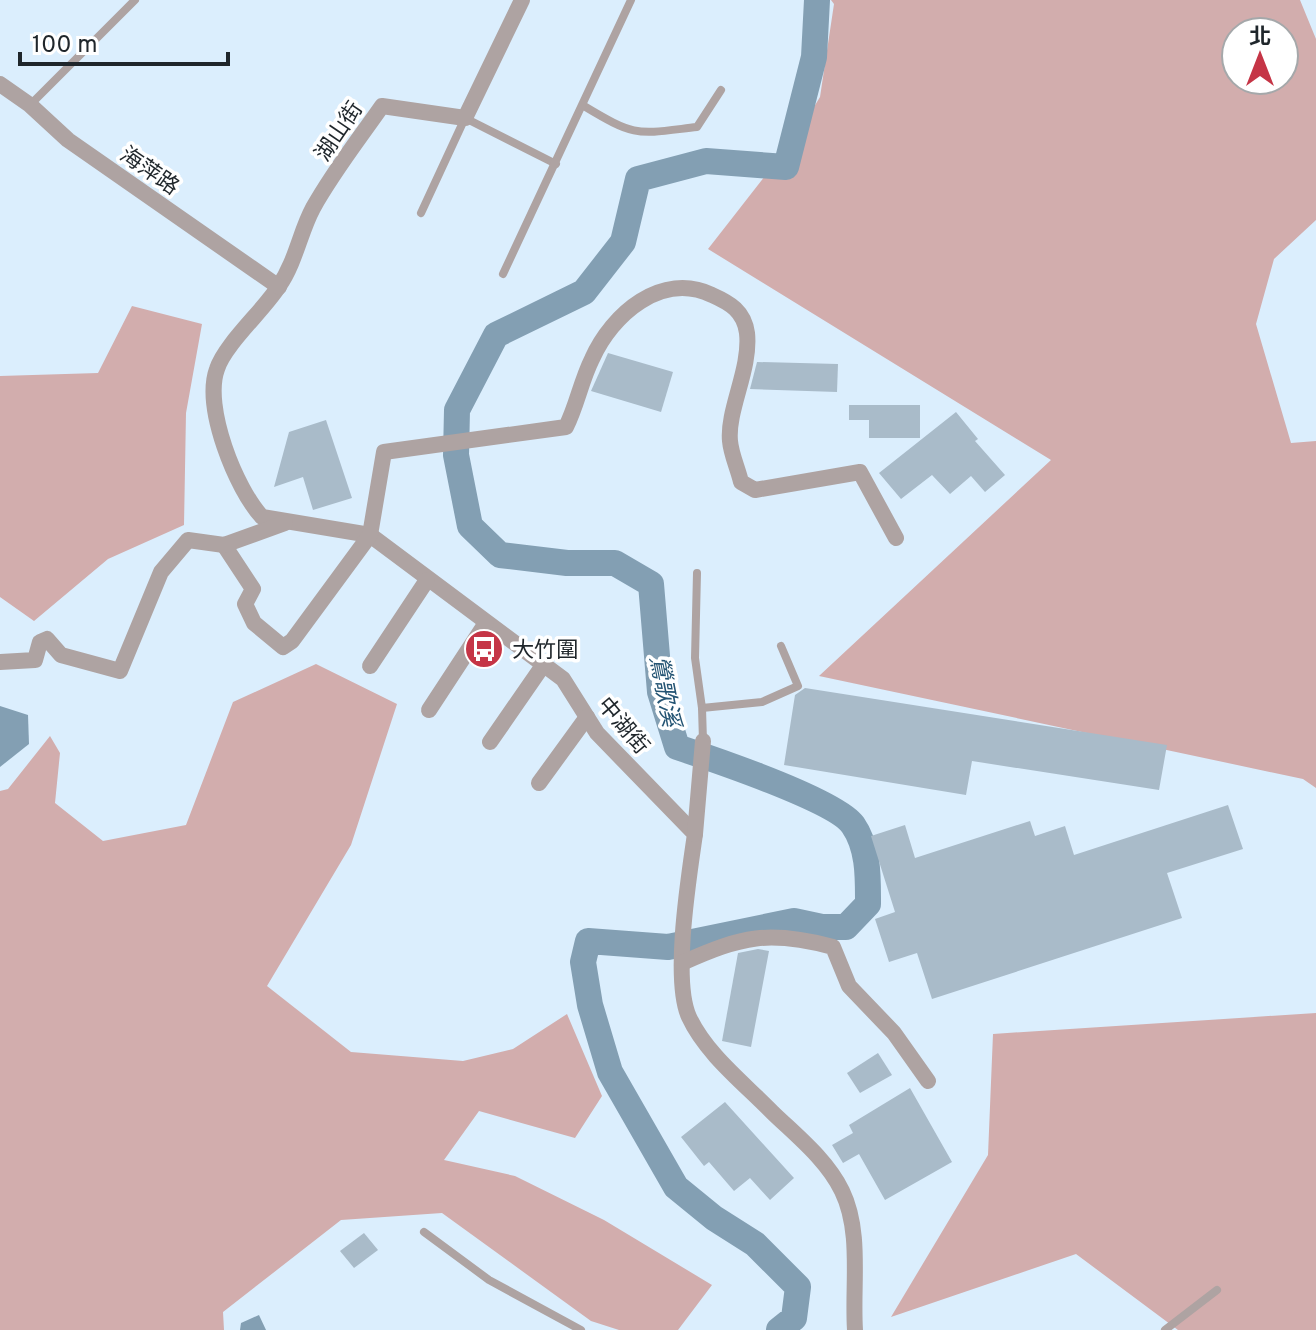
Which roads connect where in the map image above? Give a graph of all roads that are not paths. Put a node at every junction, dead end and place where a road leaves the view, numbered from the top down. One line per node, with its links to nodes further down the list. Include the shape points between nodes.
1 (135, 0): 6 (lane)
2 (522, 0): 8 (street)
3 (631, 0): 7 (lane)
4 (0, 84): 6 (street, 海萍路)
5 (721, 90): 7 (lane, via 697,127 682,129 638,134)
6 (30, 105): 12 (street, 海萍路, via 68,140)
7 (584, 106): 9 (lane)
8 (465, 118): 9 (lane); 10 (lane); 12 (street, 湖山街, via 382,106 312,210)
9 (556, 164): 11 (lane)
10 (421, 213)
11 (503, 274)
12 (279, 287): 13 (street, 中湖街, via 217,369 215,402 219,431 252,506 262,517)
13 (286, 522): 14 (street, 中湖街); 16 (street)
14 (370, 535): 15 (street, via 384,452 566,427 592,357 625,312 672,286 704,291 732,304 743,317 744,372 730,440 741,482 755,490 860,472); 16 (street, via 283,647 254,623 245,604 253,589); 18 (street, 中湖街)
15 (896, 538)
16 (224, 545): 21 (street, via 188,540 161,572 120,671 61,655 47,639 40,642 35,660)
17 (697, 573): 24 (lane, via 695,658)
18 (427, 580): 19 (street, 中湖街); 23 (street)
19 (486, 623): 22 (street, 中湖街); 25 (street)
20 (781, 646): 24 (lane, via 798,686 762,702)
21 (0, 662)
22 (544, 664): 26 (street, 中湖街, via 563,679); 28 (street)
23 (370, 666)
24 (702, 708): 27 (lane)
25 (429, 710)
26 (587, 717): 29 (street); 30 (street, 中湖街)
27 (703, 741): 30 (street)
28 (490, 742)
29 (539, 783)
30 (695, 834): 31 (street)
31 (683, 958): 32 (street, via 779,935 833,947 849,986 894,1033); 35 (street, via 688,1016 708,1047 818,1157 842,1190 854,1252)
32 (928, 1081)
33 (424, 1232): 36 (lane, via 489,1280)
34 (1217, 1290): 37 (lane)
35 (851, 1326)
36 (581, 1330)
37 (1165, 1330)

